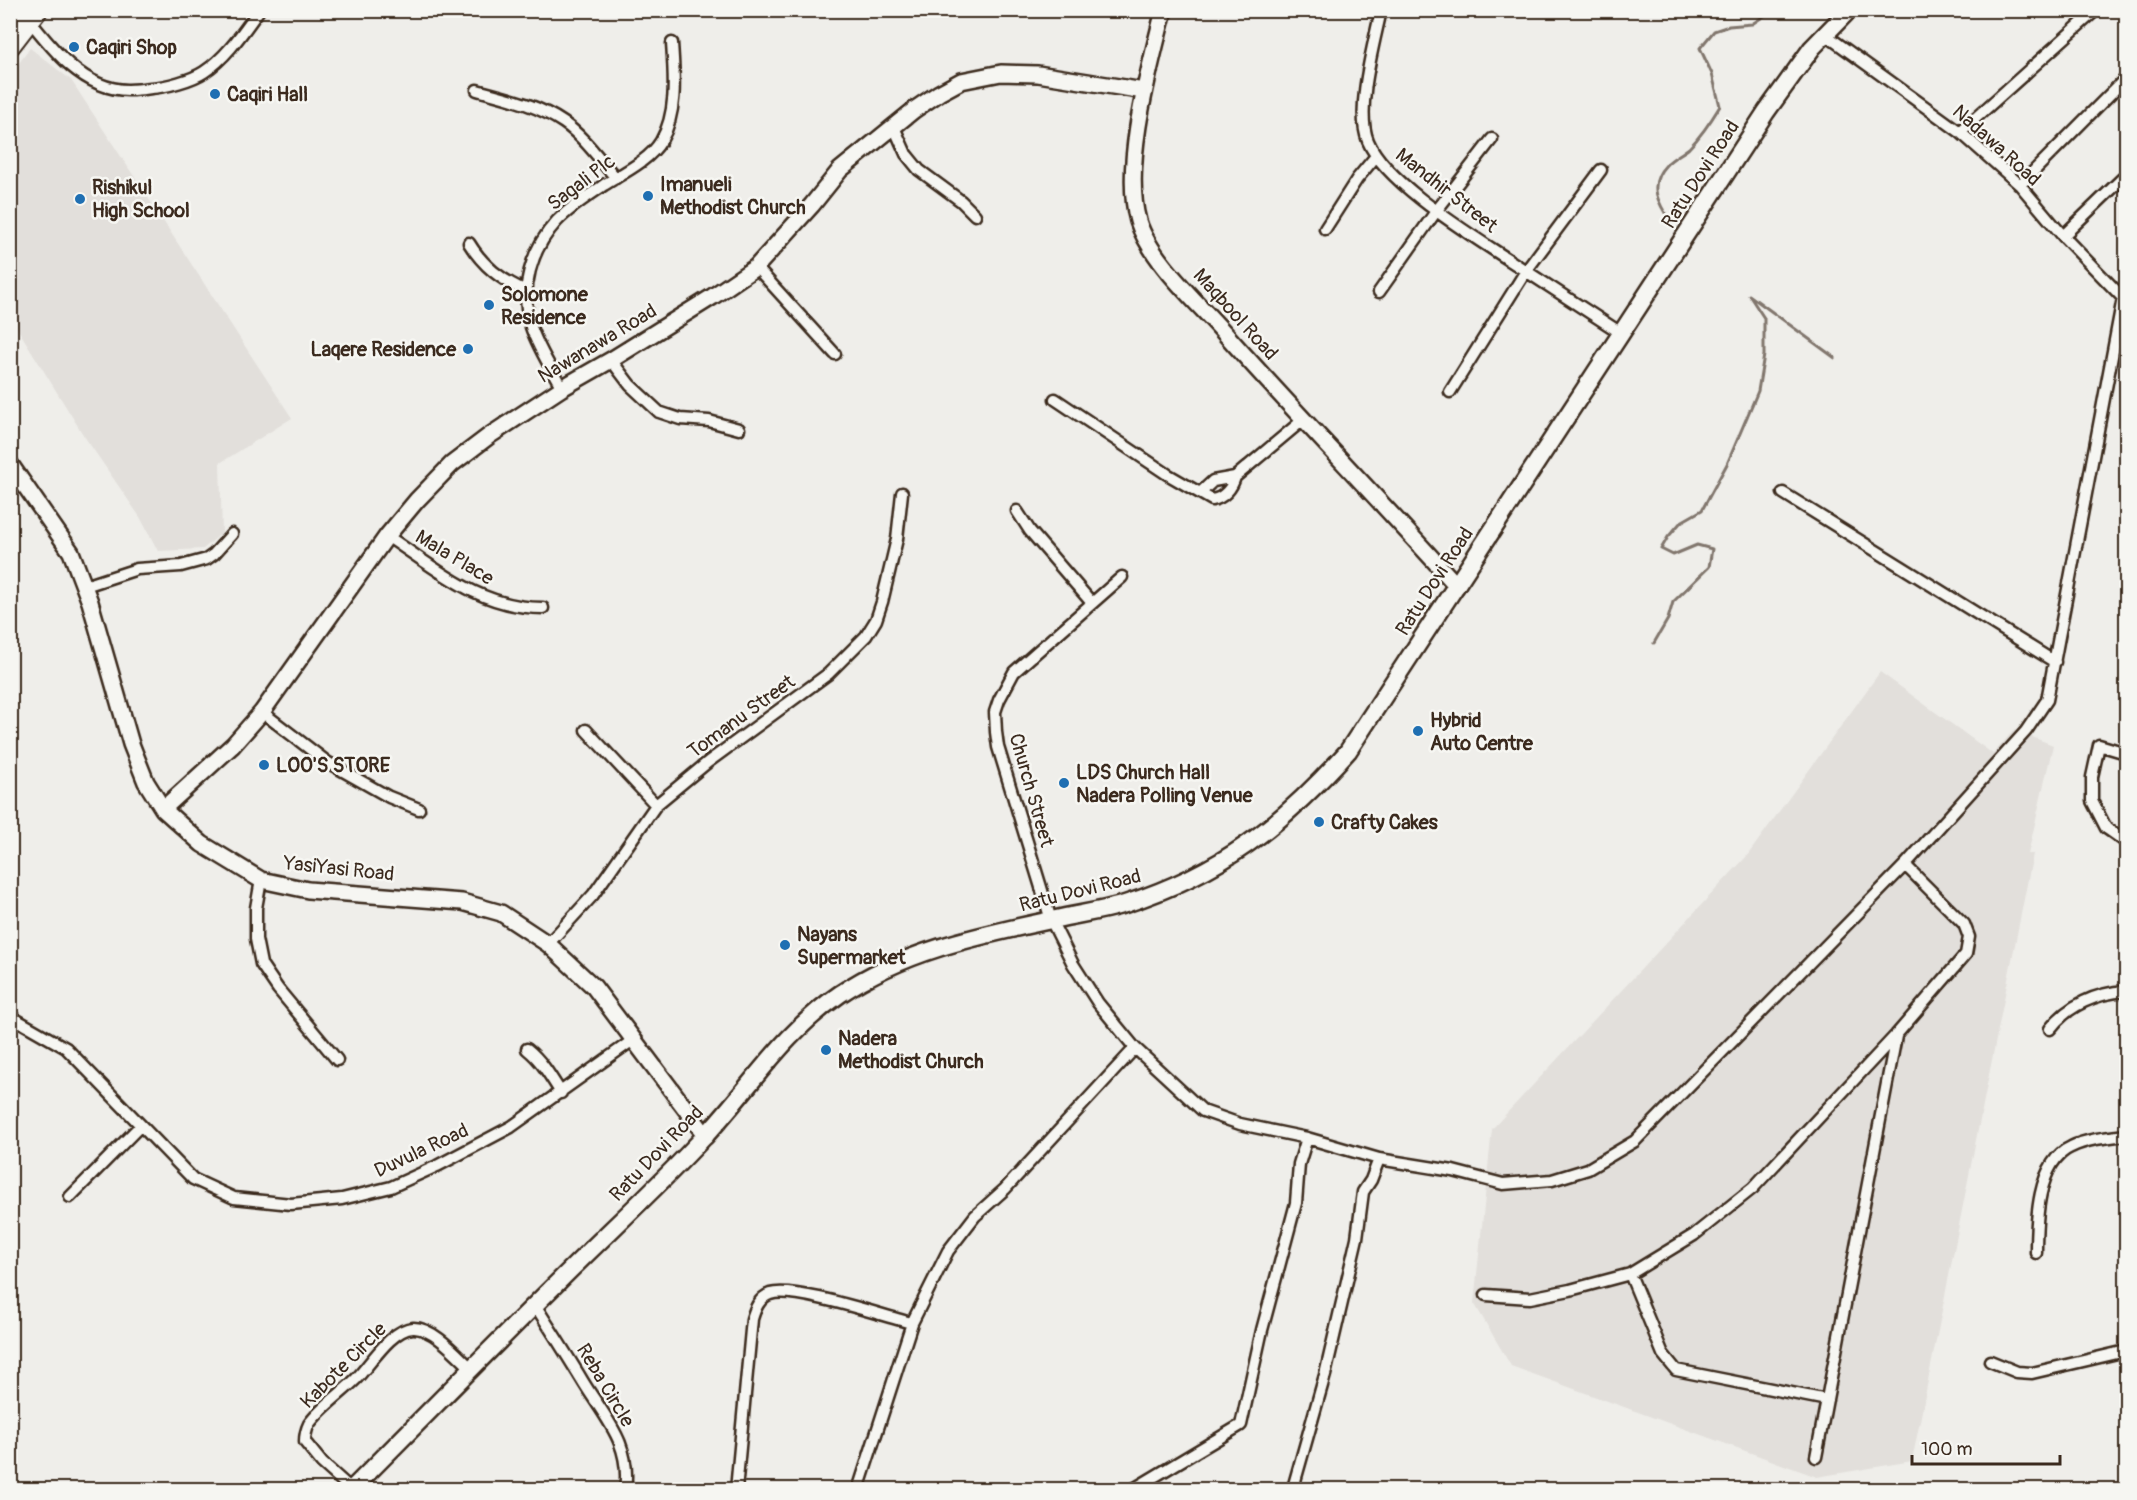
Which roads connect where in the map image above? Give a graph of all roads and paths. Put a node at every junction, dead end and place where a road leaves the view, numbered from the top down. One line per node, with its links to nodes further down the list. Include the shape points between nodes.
1 (259, 10): 6 (street, via 233,47 203,73 164,87 127,90 85,76 64,61)
2 (1164, 10): 12 (street, Maqbool Road)
3 (1381, 10): 16 (street, Mandhir Street, via 1366,87 1364,121 1367,140)
4 (1849, 10): 7 (main road, Ratu Dovi Road)
5 (2096, 10): 14 (street)
6 (23, 14): 9 (highway)
7 (1826, 35): 14 (street, Nadawa Road); 31 (main road, Ratu Dovi Road, via 1799,64)
8 (672, 43): 19 (street, Sagali Plc, via 674,75 669,125 653,152)
9 (10, 45)
10 (2127, 78): 20 (street)
11 (477, 90): 19 (street, via 538,109 565,124)
12 (1144, 91): 13 (street, Nawanawa Road, via 1038,74 1001,73 961,81); 37 (street, Maqbool Road, via 1134,188 1145,239)
13 (894, 127): 22 (street, via 906,154 919,170); 26 (street, Nawanawa Road, via 840,170)
14 (1960, 132): 20 (street, Nadawa Road)
15 (1492, 140): 21 (street)
16 (1376, 156): 21 (street, Mandhir Street, via 1391,174); 23 (street)
17 (1601, 170): 27 (street)
18 (2127, 175): 24 (street)
19 (616, 178): 28 (street, Sagali Plc, via 558,219 546,233 529,269)
20 (2020, 185): 24 (street, Nadawa Road)
21 (1437, 210): 27 (street, Mandhir Street); 29 (street)
22 (975, 215)
23 (1325, 229)
24 (2063, 236): 30 (street, Nadawa Road)
25 (469, 243): 28 (street, via 489,270)
26 (756, 267): 32 (street); 33 (street, Nawanawa Road)
27 (1526, 271): 31 (street, Mandhir Street); 35 (street)
28 (526, 291): 34 (street, Sagali Plc, via 531,326)
29 (1379, 292)
30 (2125, 300): 52 (street, Church Street)
31 (1621, 333): 49 (main road, Ratu Dovi Road)
32 (835, 354)
33 (611, 360): 34 (street, Nawanawa Road); 38 (street, via 659,412)
34 (562, 388): 46 (street, Nawanawa Road, via 452,464)
35 (1450, 392)
36 (1055, 399): 42 (street)
37 (1303, 420): 40 (street); 49 (street, Maqbool Road)
38 (740, 429)
39 (10, 464): 48 (street, YasiYasi Road, via 71,552)
40 (1235, 477): 42 (street, via 1213,481); 42 (street, via 1232,488 1216,500)
41 (902, 493): 56 (street, Tomanu Street, via 897,539 882,602 866,636 828,674)
42 (1200, 493)
43 (1783, 493): 52 (street)
44 (1017, 511): 50 (street, via 1029,531)
45 (232, 534): 48 (street, via 207,559 181,566 138,568)
46 (387, 536): 51 (street, Mala Place, via 479,595 522,608); 53 (street, Nawanawa Road)
47 (1122, 577): 50 (street, Church Street)
48 (84, 586): 57 (street, YasiYasi Road, via 131,744 146,782)
49 (1456, 586): 62 (main road, Ratu Dovi Road, via 1348,751 1312,792 1273,827 1236,854 1177,885 1122,905)
50 (1092, 603): 62 (street, Church Street, via 1014,672 995,712 998,747)
51 (543, 608)
52 (2055, 662): 60 (street, Church Street, via 2047,700 2026,731)
53 (262, 712): 57 (street, Nawanawa Road, via 234,745); 58 (street, via 327,762)
54 (586, 730): 56 (street)
55 (2127, 753): 59 (street, via 2099,745 2092,801 2106,828)
56 (656, 805): 63 (street, Tomanu Street, via 593,895)
57 (163, 809): 61 (street, YasiYasi Road, via 202,844)
58 (418, 809)
59 (2127, 842)
60 (1905, 865): 67 (street, via 1964,924 1969,937 1966,954); 77 (street, Church Street, via 1635,1141 1588,1168 1552,1180 1503,1184)
61 (261, 880): 63 (street, YasiYasi Road, via 308,890 462,902 501,913); 71 (street, via 256,908 261,964)
62 (1051, 920): 69 (street, Church Street, via 1092,993); 75 (main road, Ratu Dovi Road, via 960,940 899,961 841,993 780,1046)
63 (548, 944): 68 (street, YasiYasi Road, via 594,987)
64 (2127, 992): 66 (street, via 2113,992 2086,1001 2060,1016)
65 (10, 1016): 73 (street, Duvula Road, via 66,1048)
66 (2050, 1029)
67 (1896, 1035): 80 (street, via 1753,1188 1694,1235); 87 (street)
68 (633, 1040): 72 (street, Duvula Road); 75 (street, YasiYasi Road)
69 (1135, 1048): 76 (street, Church Street, via 1203,1111 1240,1124); 83 (street, via 1005,1189 975,1216 948,1251)
70 (527, 1050): 72 (street, via 548,1071)
71 (337, 1060)
72 (561, 1093): 73 (street, Duvula Road, via 511,1127 391,1187 342,1199 291,1204 234,1197 193,1179)
73 (140, 1126): 78 (street)
74 (2127, 1135): 79 (street, via 2070,1147 2053,1163 2042,1187)
75 (706, 1136): 82 (main road, Ratu Dovi Road)
76 (1307, 1138): 77 (street, Church Street); 94 (street, via 1299,1164 1296,1203 1241,1425)
77 (1378, 1159): 89 (street, via 1363,1192 1362,1214 1328,1363)
78 (70, 1197)
79 (2036, 1253)
80 (1630, 1274): 81 (street, via 1530,1298); 87 (street, via 1663,1354 1676,1370)
81 (1486, 1295)
82 (535, 1305): 86 (main road, Ratu Dovi Road); 91 (street, Reba Circle, via 610,1420 624,1453)
83 (912, 1323): 92 (street, via 799,1293 769,1294 759,1302 752,1319); 93 (street)
84 (2127, 1351): 85 (street, via 2032,1373 2017,1372)
85 (1990, 1360)
86 (472, 1369): 90 (main road, Ratu Dovi Road); 90 (street, Kabote Circle, via 424,1329 403,1331 379,1352 306,1430 305,1442 312,1452)
87 (1827, 1400): 88 (street)
88 (1816, 1457)
89 (1293, 1488)
90 (351, 1489)
91 (625, 1490)
92 (736, 1490)
93 (858, 1490)
94 (1132, 1490)

